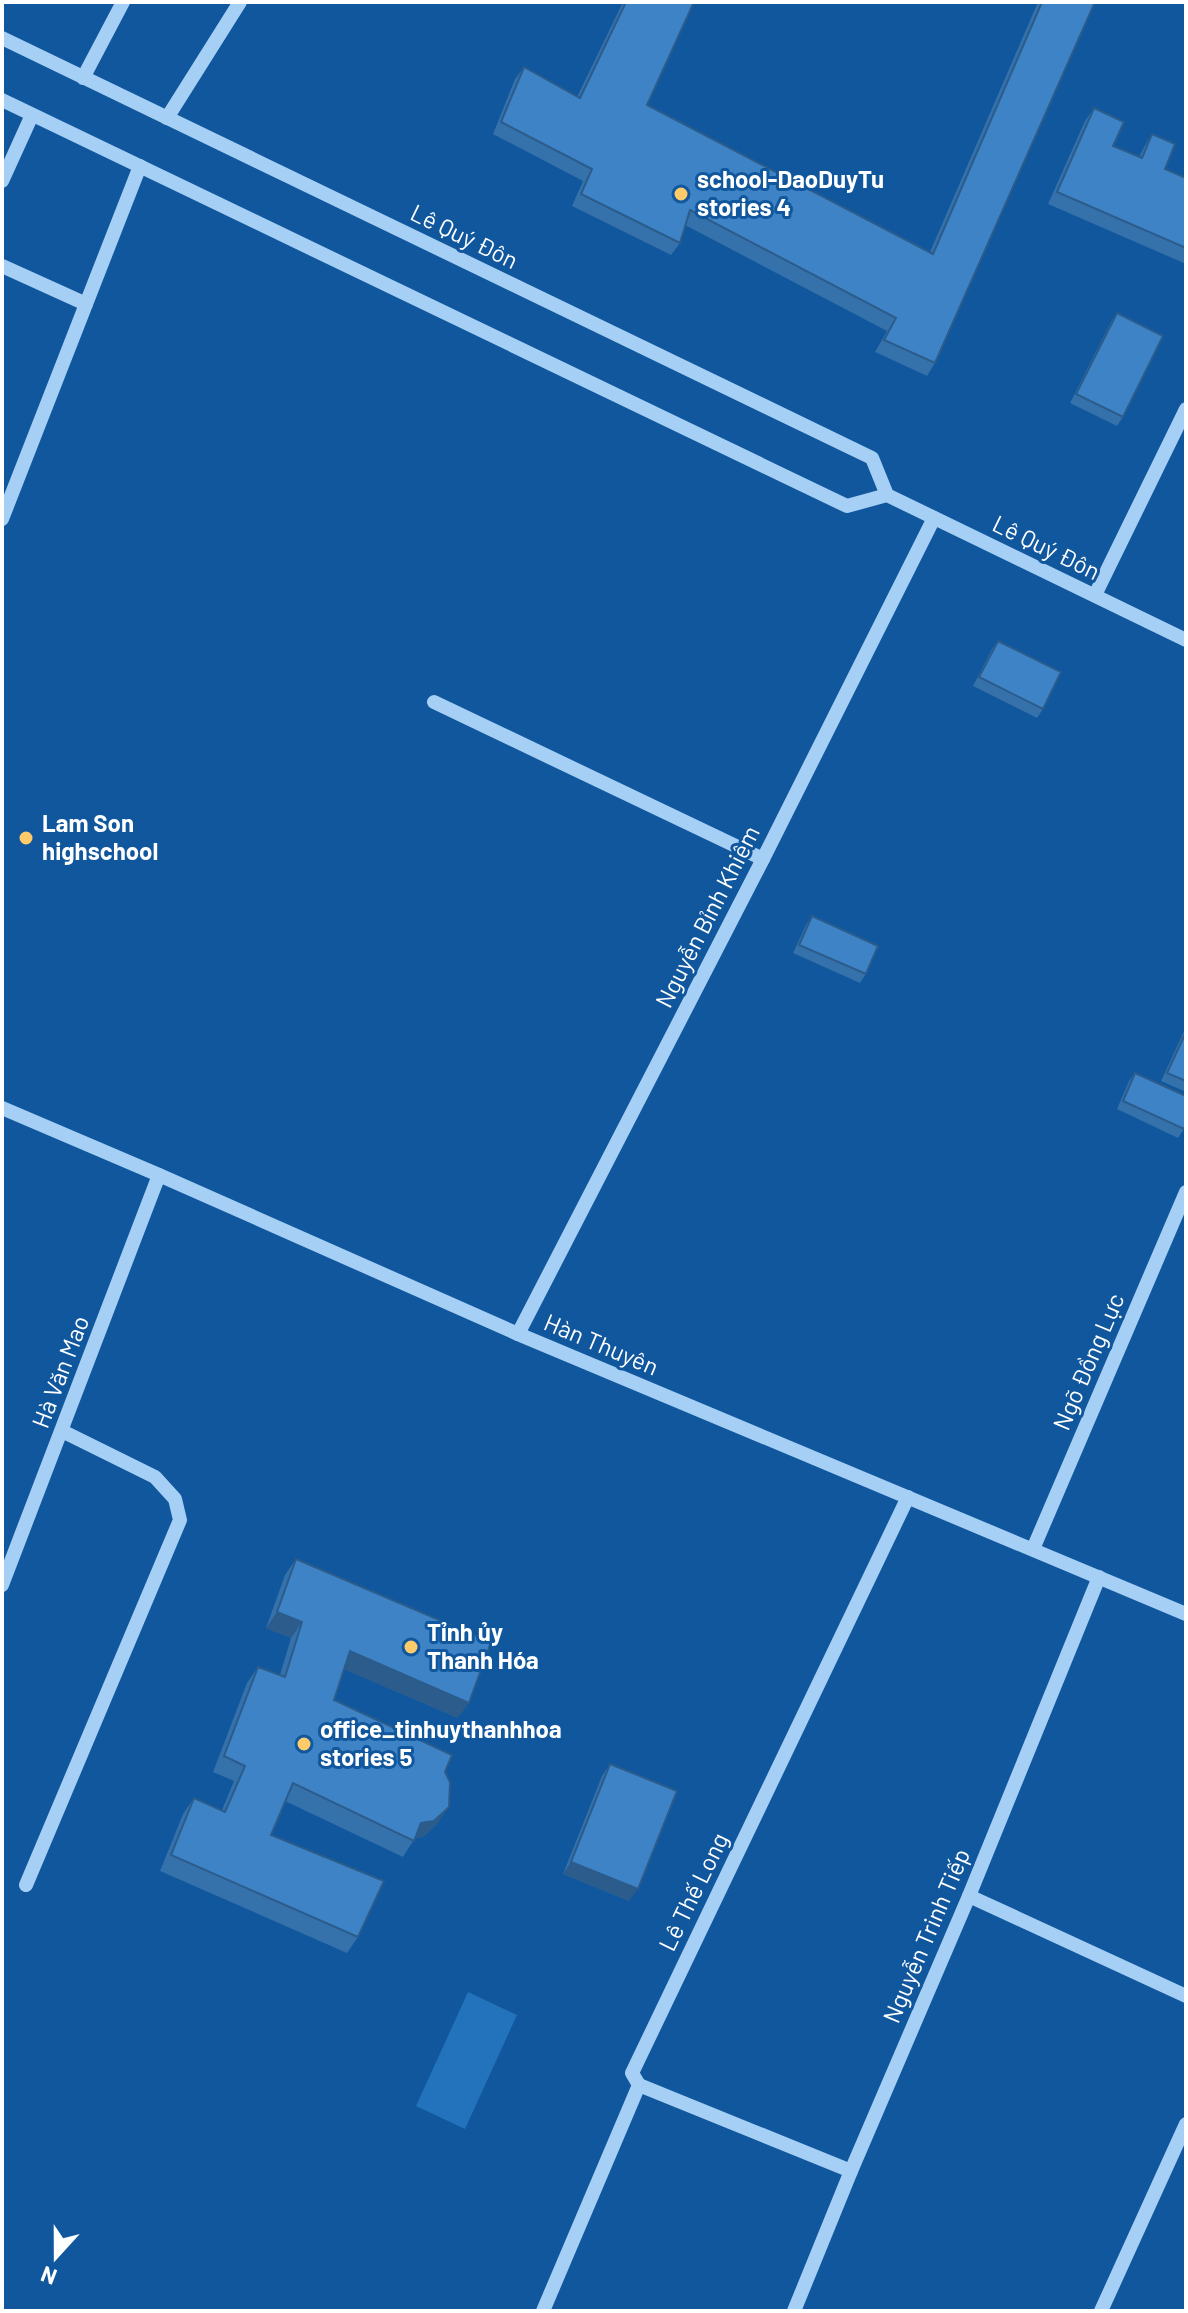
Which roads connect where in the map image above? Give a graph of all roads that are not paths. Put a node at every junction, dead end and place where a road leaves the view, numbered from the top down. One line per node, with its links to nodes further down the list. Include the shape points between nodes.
1 (123, 2): 4 (street)
2 (240, 2): 7 (street)
3 (2, 38): 4 (street, Lê Quý Đôn)
4 (83, 78): 7 (street, Lê Quý Đôn)
5 (2, 100): 6 (street)
6 (32, 115): 8 (street); 9 (street)
7 (167, 118): 13 (street, Lê Quý Đôn, via 872,458)
8 (140, 166): 11 (street); 13 (street, via 847,506)
9 (2, 181)
10 (2, 266): 11 (street)
11 (86, 304): 15 (street)
12 (1186, 409): 16 (street)
13 (887, 495): 14 (street, Lê Quý Đôn)
14 (934, 518): 16 (street, Lê Quý Đôn); 19 (street, Nguyễn Bỉnh Khiêm)
15 (2, 519)
16 (1095, 595): 17 (street, Lê Quý Đôn)
17 (1186, 640)
18 (434, 702): 19 (street)
19 (763, 859): 23 (street, Nguyễn Bỉnh Khiêm)
20 (2, 1108): 21 (street, Hàn Thuyên)
21 (159, 1175): 23 (street, Hàn Thuyên); 24 (street, Hà Văn Mao)
22 (1186, 1192): 26 (street, Ngõ Đồng Lực)
23 (518, 1334): 25 (street, Hàn Thuyên)
24 (62, 1431): 28 (street, Hà Văn Mao); 30 (street, via 155,1477 175,1499 180,1520)
25 (908, 1497): 26 (street, Hàn Thuyên); 33 (street, Lê Thế Long, via 632,2073)
26 (1033, 1549): 27 (street, Hàn Thuyên)
27 (1099, 1577): 29 (street, Hàn Thuyên); 31 (street, Nguyễn Trinh Tiếp)
28 (2, 1585)
29 (1186, 1614)
30 (26, 1885)
31 (969, 1896): 32 (street); 35 (street, Nguyễn Trinh Tiếp)
32 (1186, 1996)
33 (639, 2085): 35 (street); 36 (street, Lê Thế Long)
34 (1186, 2124): 38 (street)
35 (851, 2171): 37 (street, Nguyễn Trinh Tiếp)
36 (543, 2311)
37 (794, 2311)
38 (1101, 2311)

